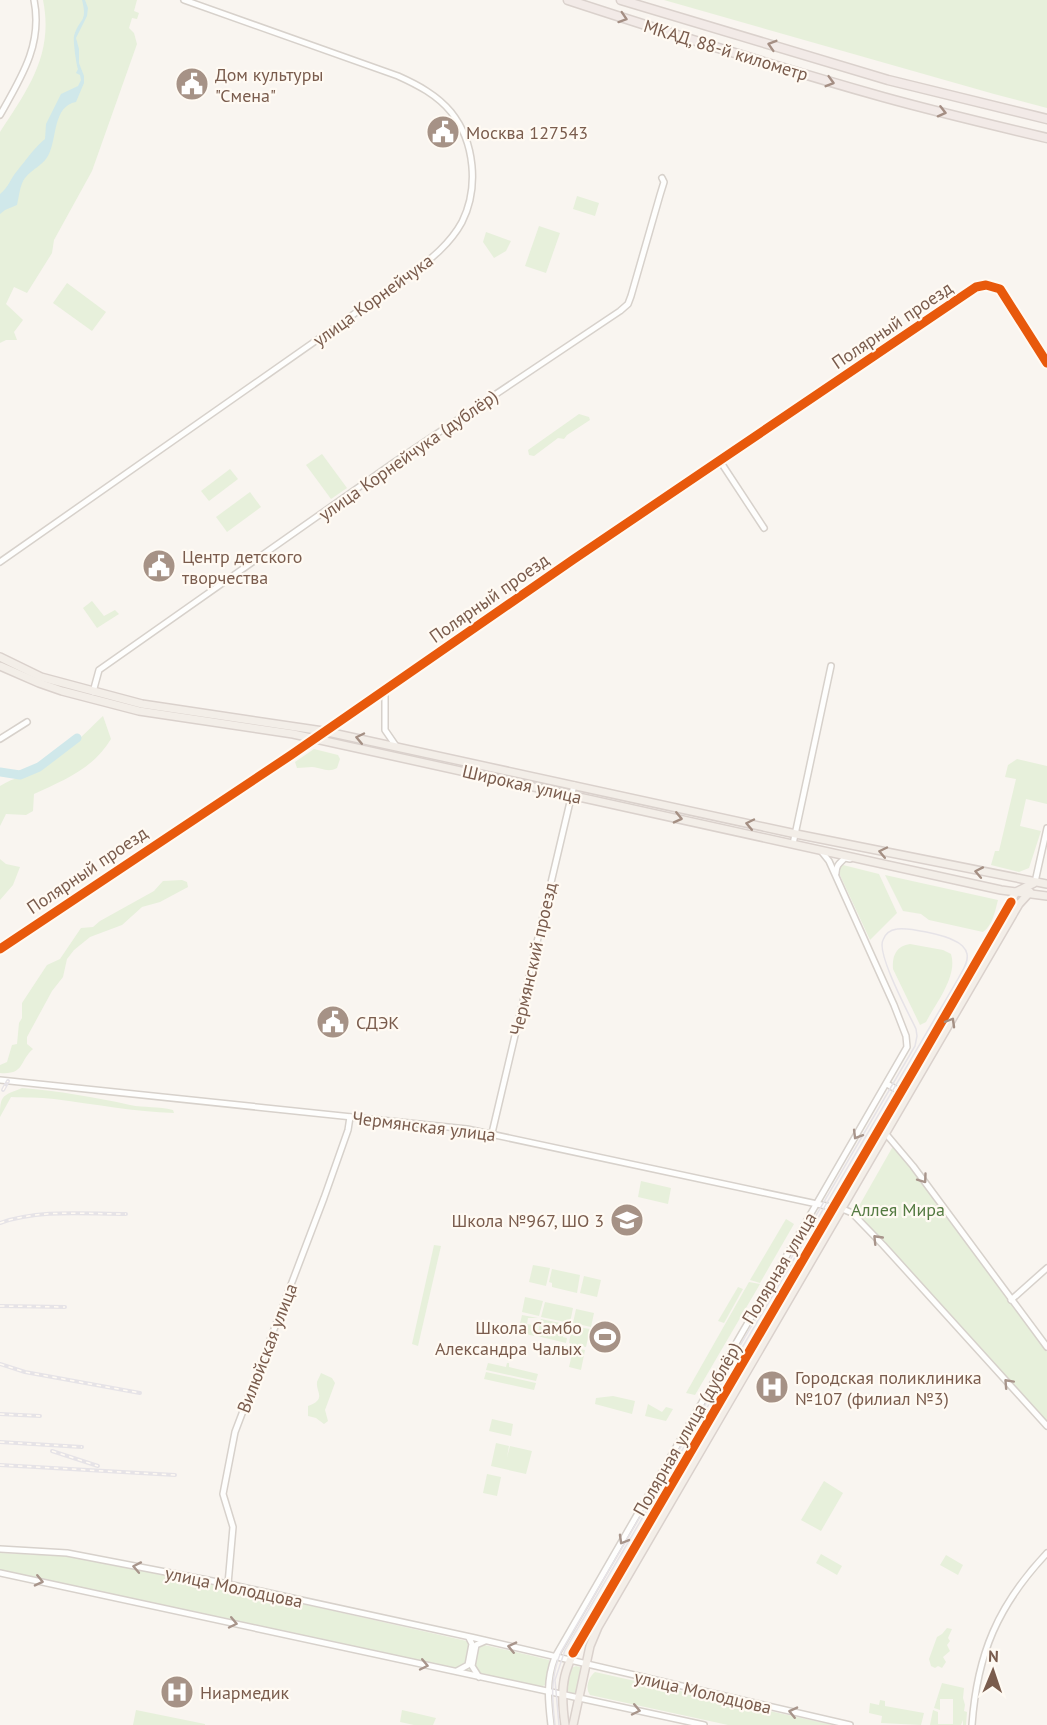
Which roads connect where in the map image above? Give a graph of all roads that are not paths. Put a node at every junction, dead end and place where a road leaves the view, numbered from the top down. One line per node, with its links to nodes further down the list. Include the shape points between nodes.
1 (34, 0): 5 (street, via 37,22 33,51)
2 (184, 0): 12 (street, улица Корнейчука, via 398,76 434,96 458,122 472,158 473,181 463,220 449,242 411,274)
3 (568, 0): 7 (highway, МКАД, 88-й километр, one-way to 7, via 885,98)
4 (621, 0): 6 (highway, МКАД, 88-й километр, one-way to 4, via 888,80)
5 (0, 115)
6 (1047, 119)
7 (1047, 138)
8 (662, 178): 17 (street, улица Корнейчука (дублёр), via 628,304 99,670)
9 (1047, 363): 10 (street, Полярный проезд, via 1000,289 976,287)
10 (720, 461): 11 (street); 16 (street, Полярный проезд)
11 (764, 528)
12 (0, 562)
13 (0, 657): 17 (main road, Широкая улица, via 41,677)
14 (0, 666): 21 (main road, Широкая улица, via 62,691 140,711)
15 (831, 666): 29 (street)
16 (385, 690): 19 (street, Полярный проезд); 22 (street, via 386,730)
17 (93, 692): 19 (main road, Широкая улица, via 170,710)
18 (27, 722): 20 (street)
19 (323, 731): 21 (street, Полярный проезд); 22 (main road, Широкая улица, one-way to 19)
20 (0, 739)
21 (313, 739): 23 (main road, Широкая улица); 39 (street, Полярный проезд)
22 (396, 746): 23 (main road, via 390,750); 24 (main road, Широкая улица)
23 (393, 755): 26 (main road, Широкая улица)
24 (540, 778): 25 (main road, Широкая улица); 26 (main road, via 545,786)
25 (574, 785): 27 (street, Чермянский проезд); 29 (main road, Широкая улица, one-way to 25)
26 (539, 789): 27 (main road, Широкая улица)
27 (571, 796): 30 (main road, Широкая улица, one-way to 30); 44 (street, Чермянский проезд)
28 (1047, 828): 34 (street, Полярная улица)
29 (796, 834): 30 (street); 34 (main road, Широкая улица, one-way to 29)
30 (793, 844): 31 (main road, Широкая улица)
31 (821, 850): 32 (main road, Широкая улица); 33 (street)
32 (860, 860): 33 (street, via 845,858 836,867); 36 (main road, Широкая улица)
33 (836, 875): 41 (street, Полярная улица (дублёр), via 906,1036 907,1047)
34 (1035, 882): 35 (main road, Широкая улица); 36 (main road); 37 (main road, Полярная улица)
35 (1047, 884)
36 (1016, 892): 37 (main road, Широкая улица); 42 (main road, Полярная улица)
37 (1029, 893): 38 (main road, Широкая улица); 45 (main road, Полярная улица, one-way to 37)
38 (1047, 896)
39 (0, 949)
40 (0, 1080): 43 (street, Чермянская улица)
41 (887, 1084): 42 (street); 46 (street, Полярная улица (дублёр), one-way to 46)
42 (901, 1092): 47 (main road, Полярная улица)
43 (350, 1117): 44 (street, Чермянская улица); 56 (street, Вилюйская улица, via 328,1188 235,1432 223,1494 233,1527)
44 (492, 1133): 46 (street, Чермянская улица)
45 (886, 1134): 48 (main road, Полярная улица); 50 (street, one-way to 50)
46 (817, 1203): 47 (street, Чермянская улица); 59 (street, Полярная улица (дублёр), one-way to 59)
47 (834, 1207): 48 (street, Чермянская улица); 60 (main road, Полярная улица)
48 (842, 1209): 52 (street, one-way to 48, via 883,1245 852,1213); 61 (main road, Полярная улица, via 598,1626)
49 (1047, 1268): 50 (street)
50 (1011, 1300): 51 (street)
51 (1047, 1347)
52 (1047, 1426)
53 (0, 1549): 56 (street, улица Молодцова, one-way to 53, via 67,1553)
54 (1047, 1553): 72 (street, via 1018,1587 995,1624 979,1675)
55 (0, 1573): 62 (street, улица Молодцова, one-way to 62)
56 (228, 1584): 57 (street, улица Молодцова)
57 (466, 1637): 58 (street, улица Молодцова); 62 (street, via 472,1644 468,1665)
58 (486, 1641): 59 (street, улица Молодцова, one-way to 58); 63 (street, via 476,1644 472,1666)
59 (555, 1657): 60 (street, улица Молодцова); 64 (street, Полярная улица (дублёр))
60 (569, 1660): 61 (street, улица Молодцова); 65 (main road, Полярная улица)
61 (586, 1665): 66 (main road, Полярная улица); 71 (street, улица Молодцова, one-way to 61)
62 (455, 1672): 63 (street, улица Молодцова)
63 (479, 1677): 64 (street, улица Молодцова)
64 (547, 1691): 65 (street, улица Молодцова); 67 (street, Полярная улица (дублёр))
65 (561, 1694): 66 (street, улица Молодцова); 68 (main road, Полярная улица)
66 (579, 1698): 69 (main road, Полярная улица); 70 (street, улица Молодцова, one-way to 70)
67 (551, 1725)
68 (565, 1725)
69 (573, 1725)
70 (704, 1725)
71 (850, 1725)
72 (972, 1725)

